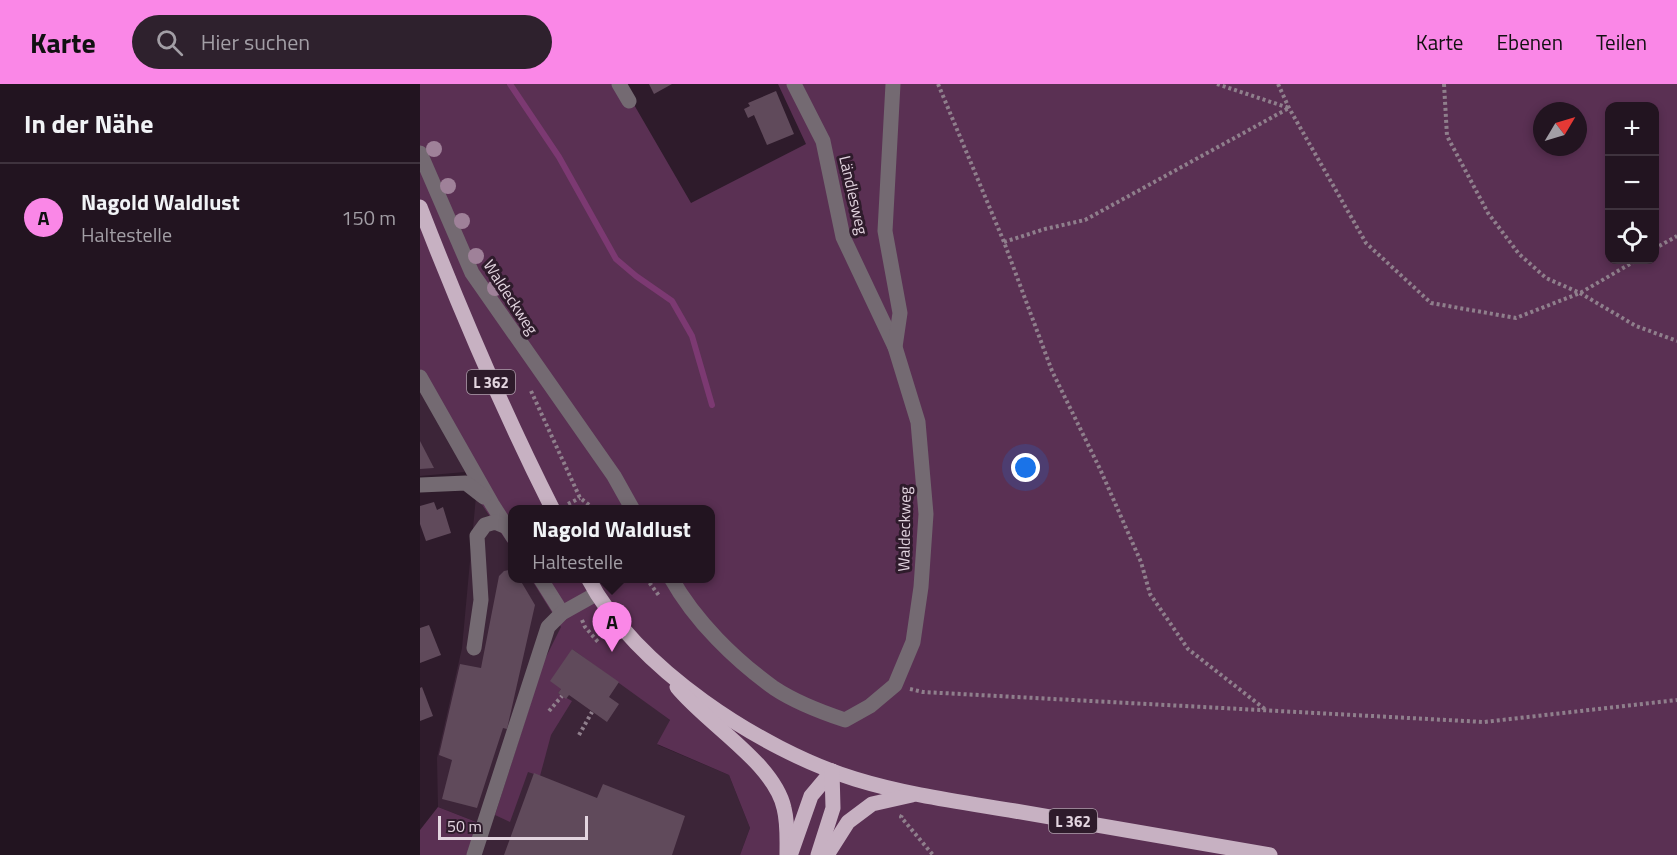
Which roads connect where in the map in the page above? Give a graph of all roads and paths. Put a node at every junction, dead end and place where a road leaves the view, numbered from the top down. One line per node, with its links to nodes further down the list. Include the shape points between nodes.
1 (619, 84): 8 (street)
2 (794, 84): 20 (street, Ländlesweg, via 823,141 843,237)
3 (893, 84): 20 (street, Waldeckweg, via 885,231 900,313)
4 (938, 84): 14 (path)
5 (1217, 84): 9 (path)
6 (1278, 84): 9 (path)
7 (1444, 84): 18 (path, via 1447,136 1488,213 1519,254 1546,278)
8 (629, 101)
9 (1289, 108): 14 (path, via 1085,220); 18 (path, via 1366,243 1431,303 1516,318)
10 (420, 153): 27 (street, Waldeckweg, via 472,273)
11 (420, 207): 16 (main road)
12 (420, 223): 16 (main road, L 362)
13 (1677, 236): 15 (path)
14 (1004, 242): 41 (path, via 1052,371 1142,562 1150,594 1188,649)
15 (1659, 246)
16 (437, 251): 25 (main road, L 362, via 483,362)
17 (1630, 264): 18 (path)
18 (1580, 293): 19 (path, via 1635,326)
19 (1677, 341)
20 (894, 347): 37 (street, Waldeckweg, via 918,422 926,513 913,642)
21 (420, 377): 24 (street)
22 (529, 386): 26 (path, via 580,498)
23 (420, 485): 24 (street, via 465,483)
24 (492, 504): 28 (street)
25 (550, 505)
26 (589, 505)
27 (630, 505)
28 (508, 529)
29 (508, 531): 35 (street, via 495,522 485,525 477,536 481,600)
30 (543, 583): 34 (street)
31 (590, 583): 33 (main road, L 362)
32 (673, 583): 37 (street, Waldeckweg, via 730,651 776,689 819,711 845,720)
33 (596, 594): 34 (street); 36 (main road, L 362, via 640,649)
34 (562, 613): 46 (street, via 548,627)
35 (474, 648)
36 (664, 670): 44 (main road, L 362, via 739,726); 47 (main road, via 691,704 767,775 784,806)
37 (895, 685): 41 (path, via 922,692)
38 (562, 696): 40 (path)
39 (1677, 700): 41 (path, via 1484,722)
40 (549, 711)
41 (1267, 711)
42 (592, 712): 43 (path)
43 (579, 735)
44 (832, 771): 45 (main road, L 362); 47 (main road, via 811,796); 48 (main road, via 833,808)
45 (915, 794): 49 (main road, via 872,804 848,822); 50 (path, via 901,818); 51 (main road, L 362)
46 (474, 855)
47 (788, 855)
48 (818, 855)
49 (826, 855)
50 (933, 855)
51 (1270, 855)

